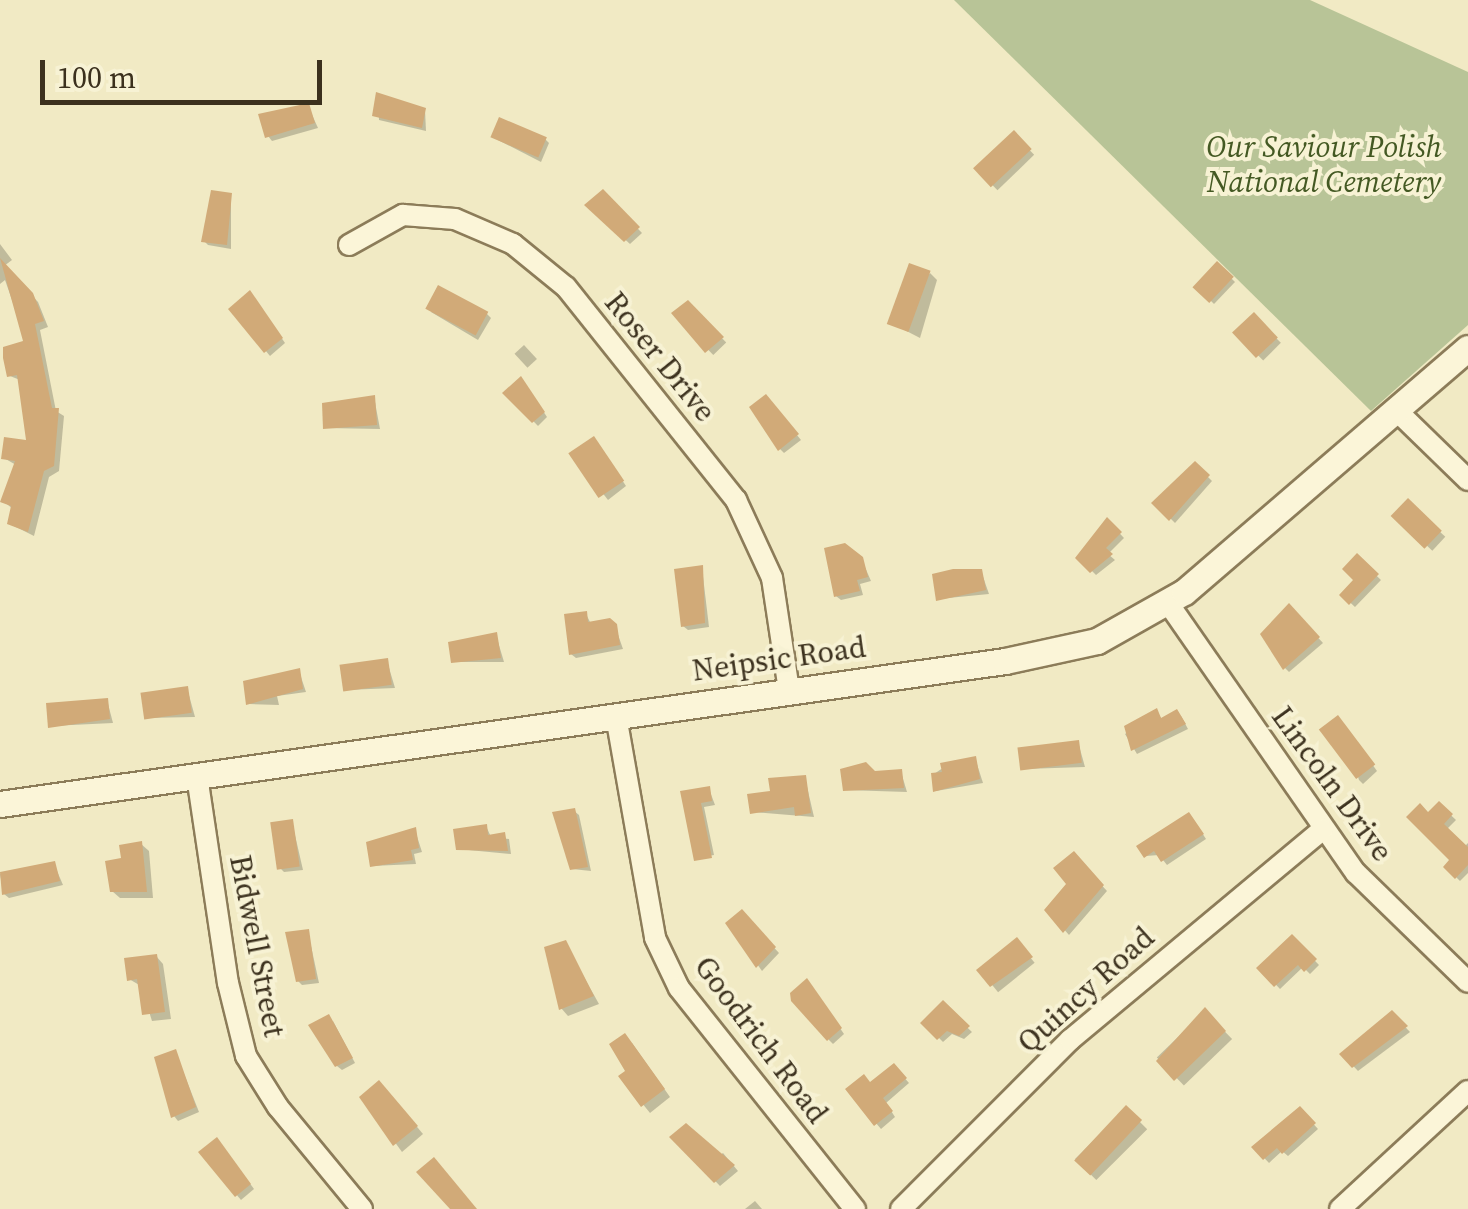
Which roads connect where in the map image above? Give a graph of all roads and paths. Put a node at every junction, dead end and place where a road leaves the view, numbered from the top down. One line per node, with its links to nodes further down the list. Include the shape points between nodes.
1 (349, 245): 6 (street, Roser Drive, via 403,215 455,219 513,244 566,286 736,500 772,578)
2 (1468, 348): 3 (street, Neipsic Road)
3 (1397, 412): 4 (street); 5 (street, Neipsic Road)
4 (1468, 480)
5 (1168, 604): 6 (street, Neipsic Road, via 1065,650); 10 (street, Lincoln Drive)
6 (789, 690): 7 (street, Neipsic Road)
7 (616, 716): 8 (street, Neipsic Road); 14 (street, Goodrich Road, via 655,938 679,988)
8 (197, 776): 9 (street, Neipsic Road); 13 (street, Bidwell Street, via 228,983 246,1056 278,1107)
9 (0, 804)
10 (1323, 829): 11 (street, Lincoln Drive, via 1356,872); 15 (street, Quincy Road, via 1070,1040)
11 (1468, 982)
12 (1468, 1091): 16 (street)
13 (362, 1209)
14 (855, 1209)
15 (902, 1209)
16 (1340, 1209)

